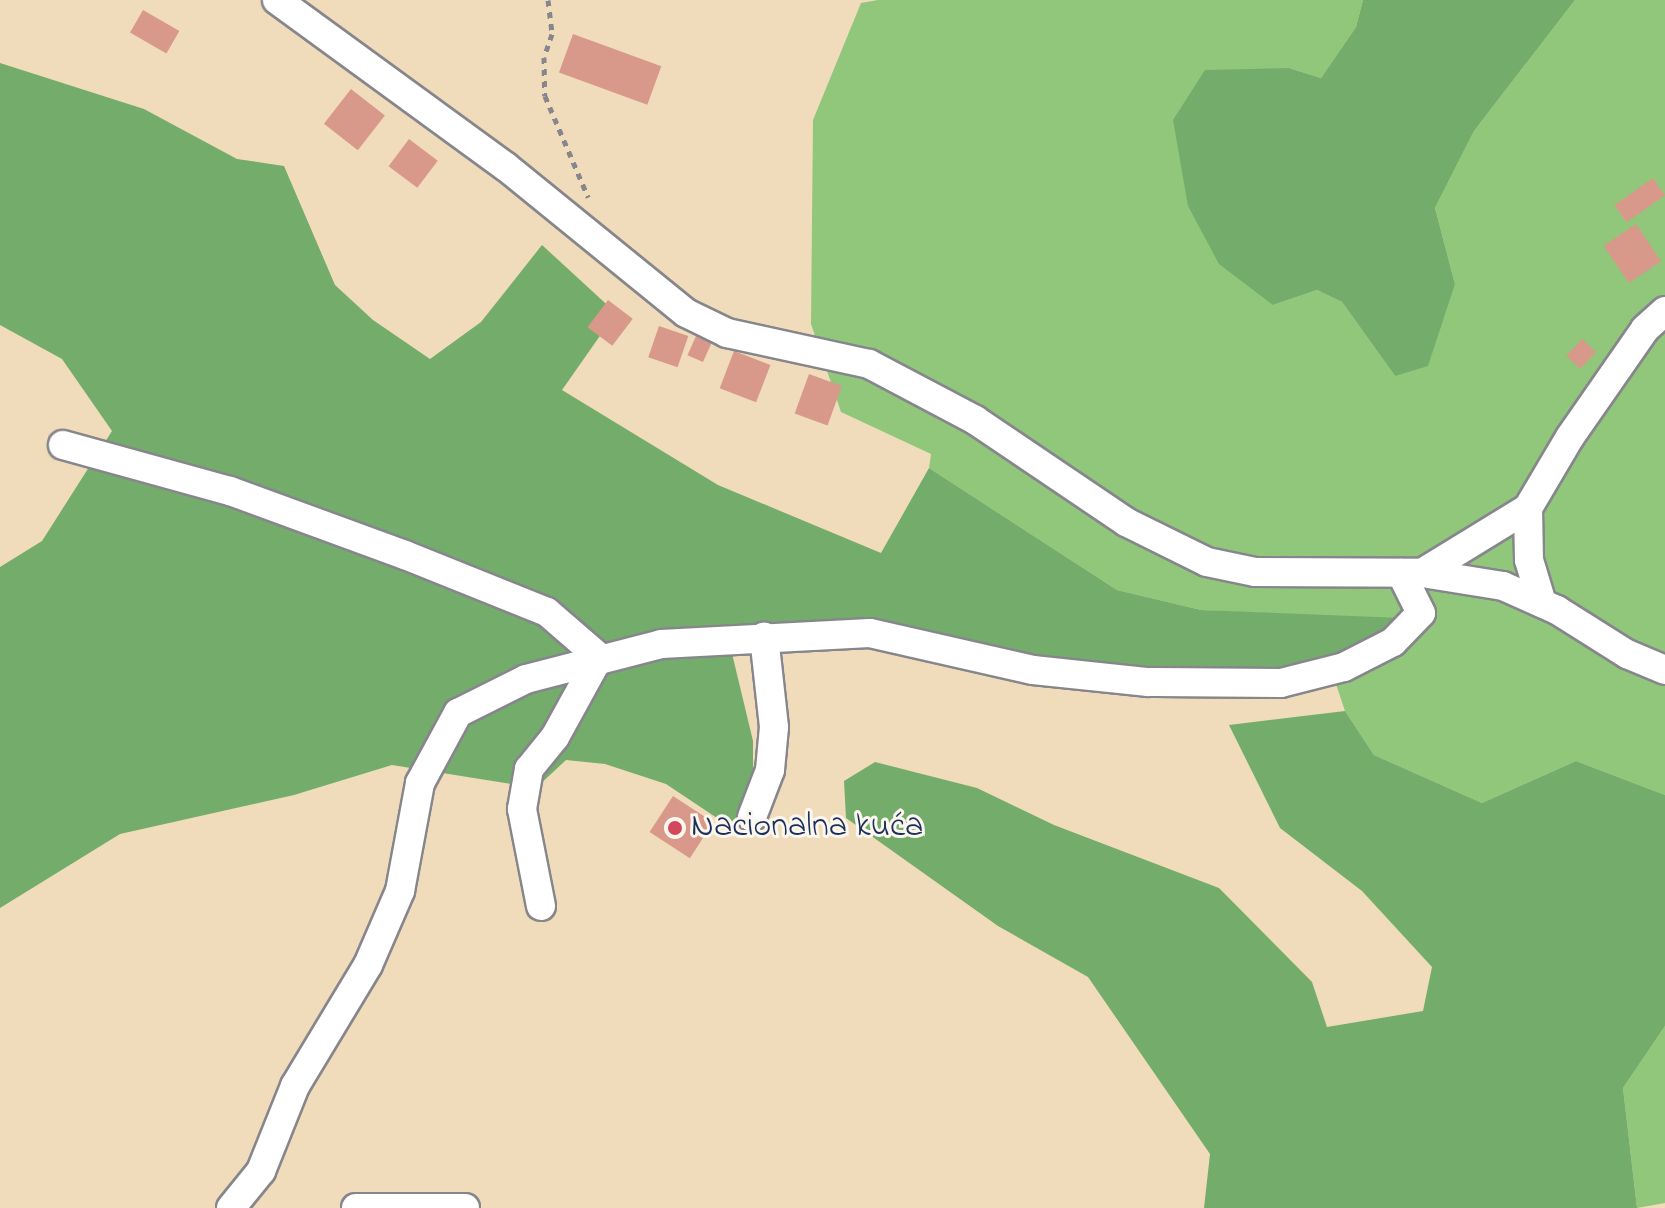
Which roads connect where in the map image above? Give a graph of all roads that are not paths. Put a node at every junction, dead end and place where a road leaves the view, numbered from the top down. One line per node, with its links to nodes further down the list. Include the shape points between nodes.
1 (277, 0): 5 (street, via 505,166 686,313 727,333 869,364 975,420 1126,522 1207,562 1255,572)
2 (1665, 311): 4 (street, via 1645,329)
3 (63, 445): 8 (street, via 162,470 405,555 547,612)
4 (1528, 508): 5 (street); 6 (street, via 1529,560)
5 (1411, 573): 6 (street, via 1503,586); 7 (street, via 1421,613 1393,642 1344,667 1281,683 1148,682 1033,670 870,633)
6 (1542, 603): 9 (street)
7 (764, 637): 8 (street, via 661,644); 10 (street, via 774,727 770,770)
8 (599, 657): 11 (street, via 555,737 529,769 522,809); 12 (street, via 526,679 458,713 420,783 400,891 368,965 295,1086 261,1171)
9 (1665, 670)
10 (752, 817)
11 (541, 906)
12 (231, 1208)
13 (356, 1208): 14 (street)
14 (465, 1208)

